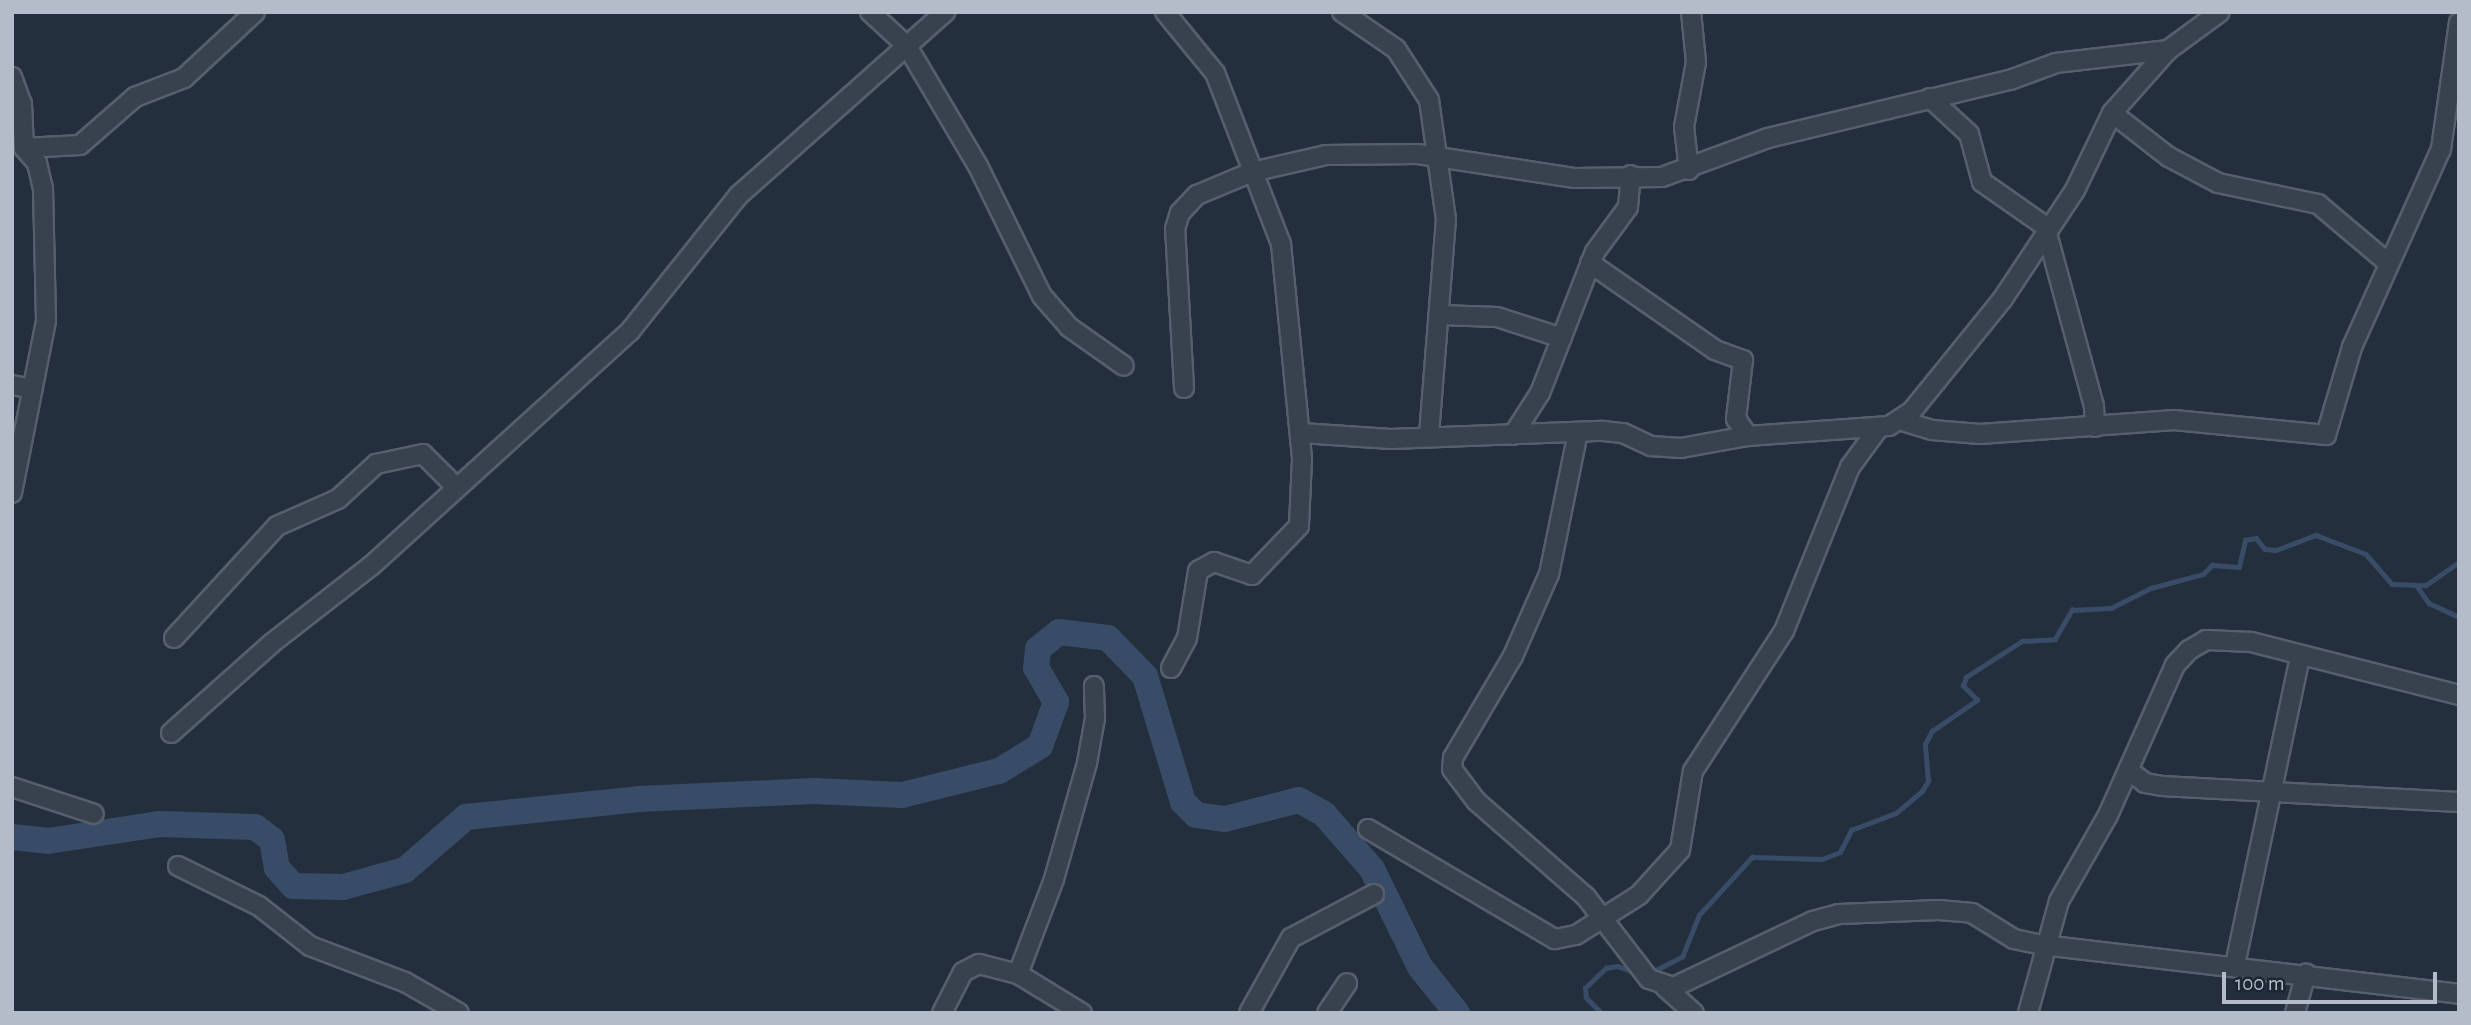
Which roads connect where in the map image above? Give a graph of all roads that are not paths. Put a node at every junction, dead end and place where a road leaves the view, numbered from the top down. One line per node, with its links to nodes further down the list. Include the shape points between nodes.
1 (255, 12): 15 (street, via 184,78 135,97 80,145)
2 (870, 12): 9 (street)
3 (945, 12): 9 (street)
4 (1165, 12): 19 (street, via 1215,73)
5 (1342, 12): 17 (street, via 1385,40 1405,61 1429,100)
6 (1690, 12): 18 (street, via 1696,62 1684,127)
7 (2220, 12): 10 (street)
8 (2459, 22): 16 (street)
9 (907, 46): 26 (street, via 978,166 1041,296 1069,327); 38 (street, via 739,195 630,331)
10 (2168, 50): 12 (street, via 2056,63); 13 (street)
11 (12, 77): 15 (street, via 22,104)
12 (1930, 98): 18 (street, via 1768,138); 21 (street, via 1969,134 1982,182 2037,217)
13 (2112, 113): 21 (street); 23 (street, via 2168,157 2218,183 2318,204)
14 (2459, 133): 16 (street)
15 (24, 148): 29 (street, via 37,163 43,188 46,321)
16 (2441, 149): 23 (street)
17 (1436, 156): 19 (street, via 1326,155); 20 (street, via 1575,178); 24 (street, via 1446,219)
18 (1689, 170): 20 (street, via 1662,177)
19 (1252, 172): 28 (street, via 1198,195 1178,221); 34 (street, via 1281,244)
20 (1631, 175): 22 (street, via 1628,207)
21 (2048, 233): 30 (street, via 2002,300 1912,411); 31 (street, via 2094,405)
22 (1590, 263): 25 (street); 37 (street, via 1715,350 1743,360 1735,419)
23 (2388, 263): 31 (street, via 2352,347 2330,428 2322,438 2255,424 2174,420)
24 (1440, 315): 25 (street, via 1497,317); 35 (street)
25 (1562, 338): 36 (street, via 1540,393)
26 (1124, 366)
27 (12, 385): 29 (street)
28 (1184, 388)
29 (33, 389): 39 (street)
30 (1899, 420): 31 (street, via 1932,430 1980,434); 32 (street)
31 (2095, 427)
32 (1877, 430): 37 (street); 54 (street, via 1850,467 1784,631 1693,771 1680,850 1651,886)
33 (1578, 432): 36 (street); 37 (street, via 1623,433 1659,447); 54 (street, via 1549,574 1513,656 1453,758 1452,769 1476,801)
34 (1301, 433): 35 (street, via 1365,439); 42 (street, via 1299,526 1252,575 1214,562 1198,571 1187,638)
35 (1429, 435): 36 (street)
36 (1513, 435)
37 (1748, 436)
38 (457, 488): 40 (street, via 423,454 376,464 338,499 277,526); 45 (street)
39 (12, 493)
40 (174, 638)
41 (2300, 656): 44 (street, via 2400,676); 46 (street, via 2227,640 2206,640 2189,650 2175,666); 48 (street)
42 (1171, 668)
43 (1094, 686): 58 (street, via 1087,763 1054,879)
44 (2459, 695)
45 (171, 733)
46 (2128, 769): 48 (street, via 2145,783 2162,786); 55 (street, via 2059,901)
47 (12, 787): 50 (street)
48 (2273, 791): 49 (street); 56 (street)
49 (2459, 802)
50 (94, 814)
51 (1368, 829): 54 (street, via 1555,939 1576,935)
52 (178, 866): 63 (street, via 259,906 310,946 405,982)
53 (1374, 894): 65 (street, via 1291,938)
54 (1602, 917): 60 (street, via 1639,972)
55 (2043, 945): 56 (street); 60 (street, via 2014,939 1958,910 1839,914); 68 (street)
56 (2235, 965): 57 (street)
57 (2306, 973): 61 (street); 69 (street)
58 (1018, 974): 62 (street); 64 (street, via 970,966 951,989)
59 (1347, 983): 66 (street)
60 (1665, 987): 67 (street)
61 (2459, 994)
62 (1078, 1012)
63 (459, 1013)
64 (942, 1013)
65 (1249, 1013)
66 (1326, 1013)
67 (1694, 1013)
68 (2028, 1013)
69 (2295, 1013)

